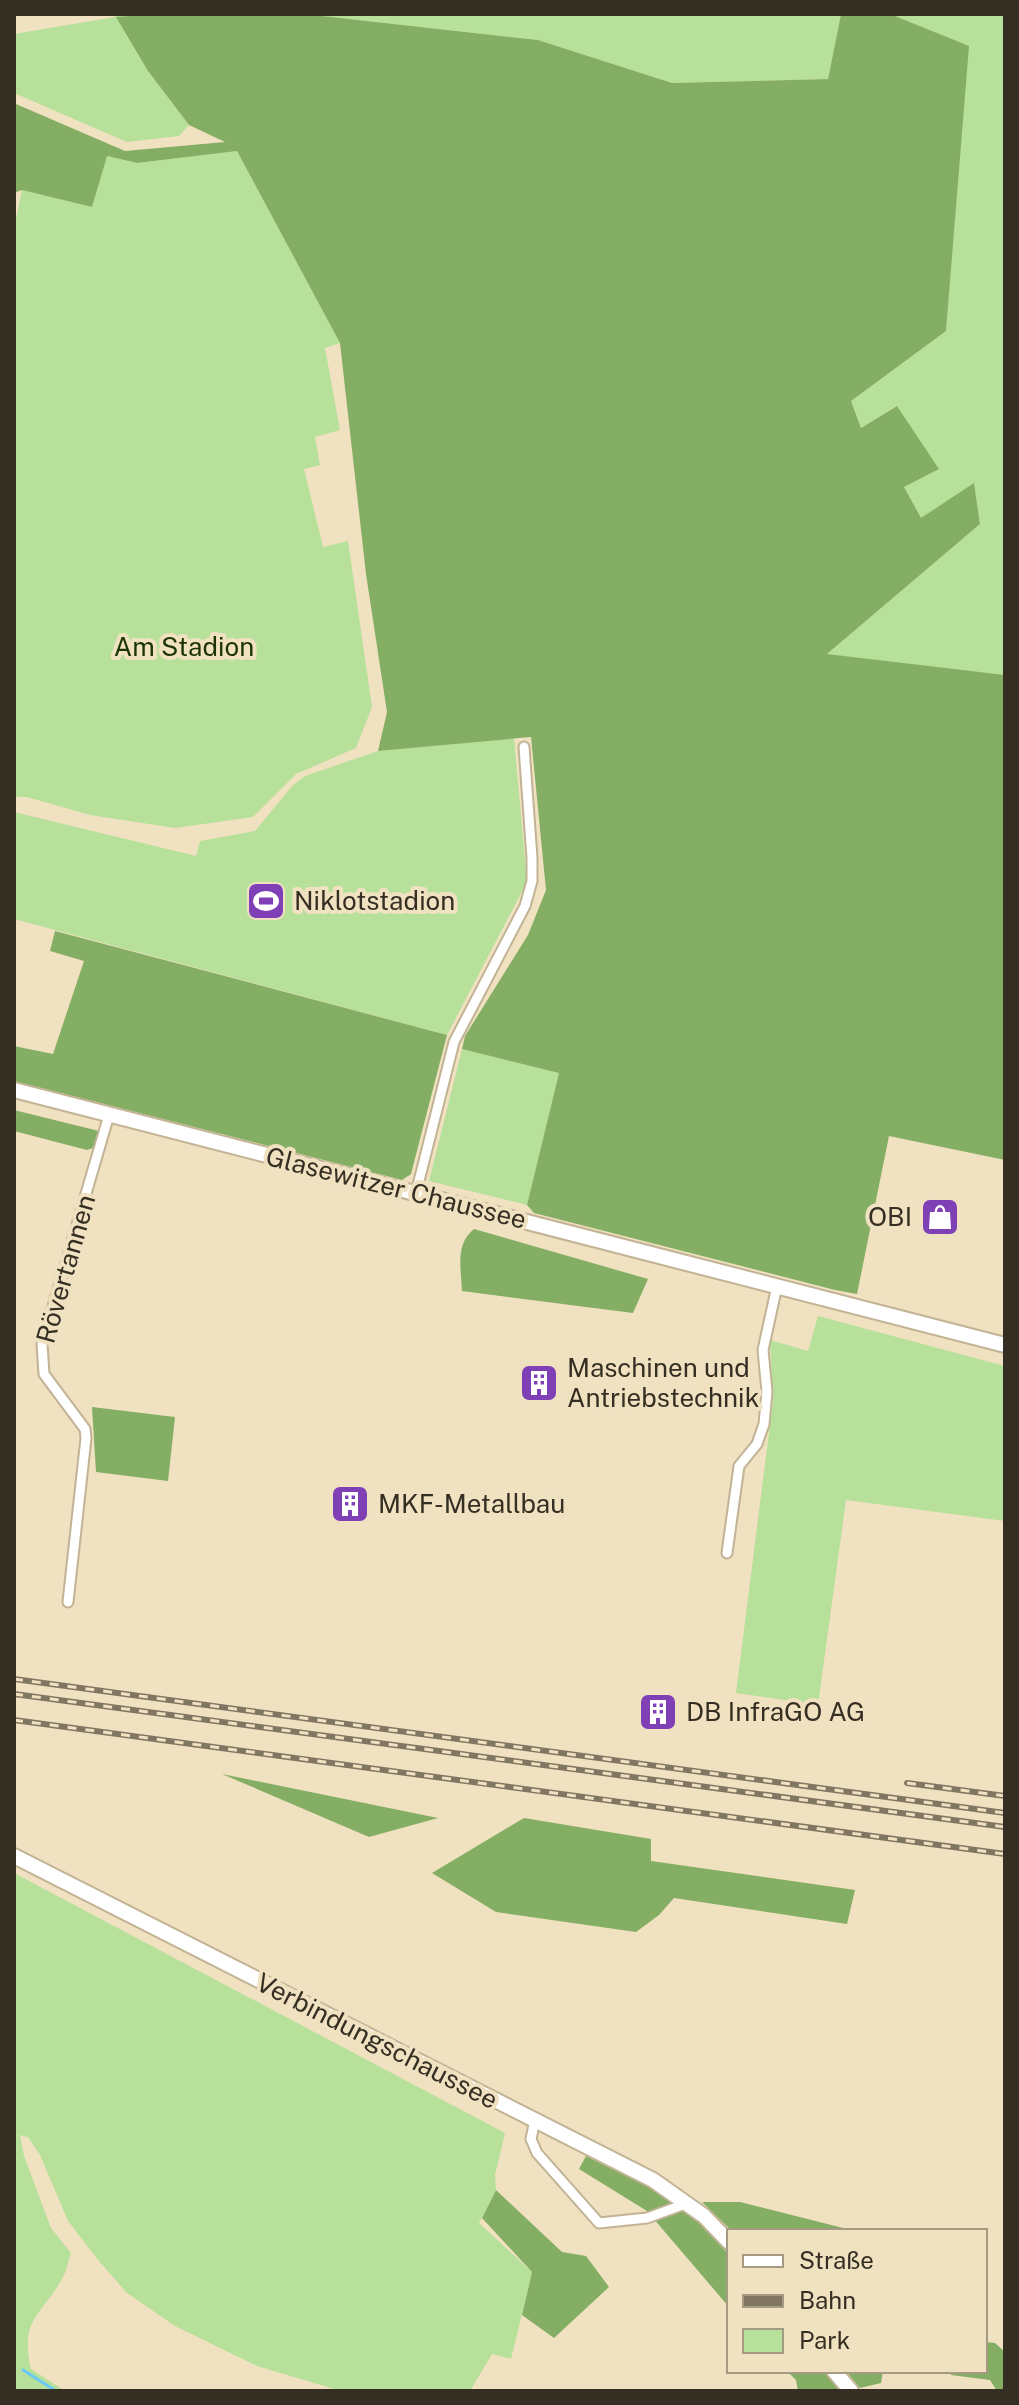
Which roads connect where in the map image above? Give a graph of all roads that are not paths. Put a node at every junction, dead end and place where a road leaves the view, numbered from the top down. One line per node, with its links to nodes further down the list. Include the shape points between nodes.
1 (524, 747): 4 (street, via 532,881 525,906 454,1042)
2 (14, 1090): 3 (main road, Glasewitzer Chaussee)
3 (109, 1115): 4 (main road, Glasewitzer Chaussee); 8 (street, Rövertannen, via 42,1344 44,1374 85,1429 86,1438)
4 (416, 1193): 5 (main road, Glasewitzer Chaussee)
5 (777, 1286): 6 (main road, Glasewitzer Chaussee); 7 (street, via 763,1350 764,1424 757,1444 739,1466)
6 (1005, 1345)
7 (727, 1553)
8 (68, 1602)
9 (14, 1856): 10 (main road, Verbindungschaussee)
10 (535, 2120): 11 (main road, Verbindungschaussee); 11 (street, via 531,2139 537,2153 599,2223 647,2218)
11 (688, 2203): 12 (main road, Verbindungschaussee)
12 (727, 2240)
13 (836, 2373): 14 (main road)
14 (851, 2391)

